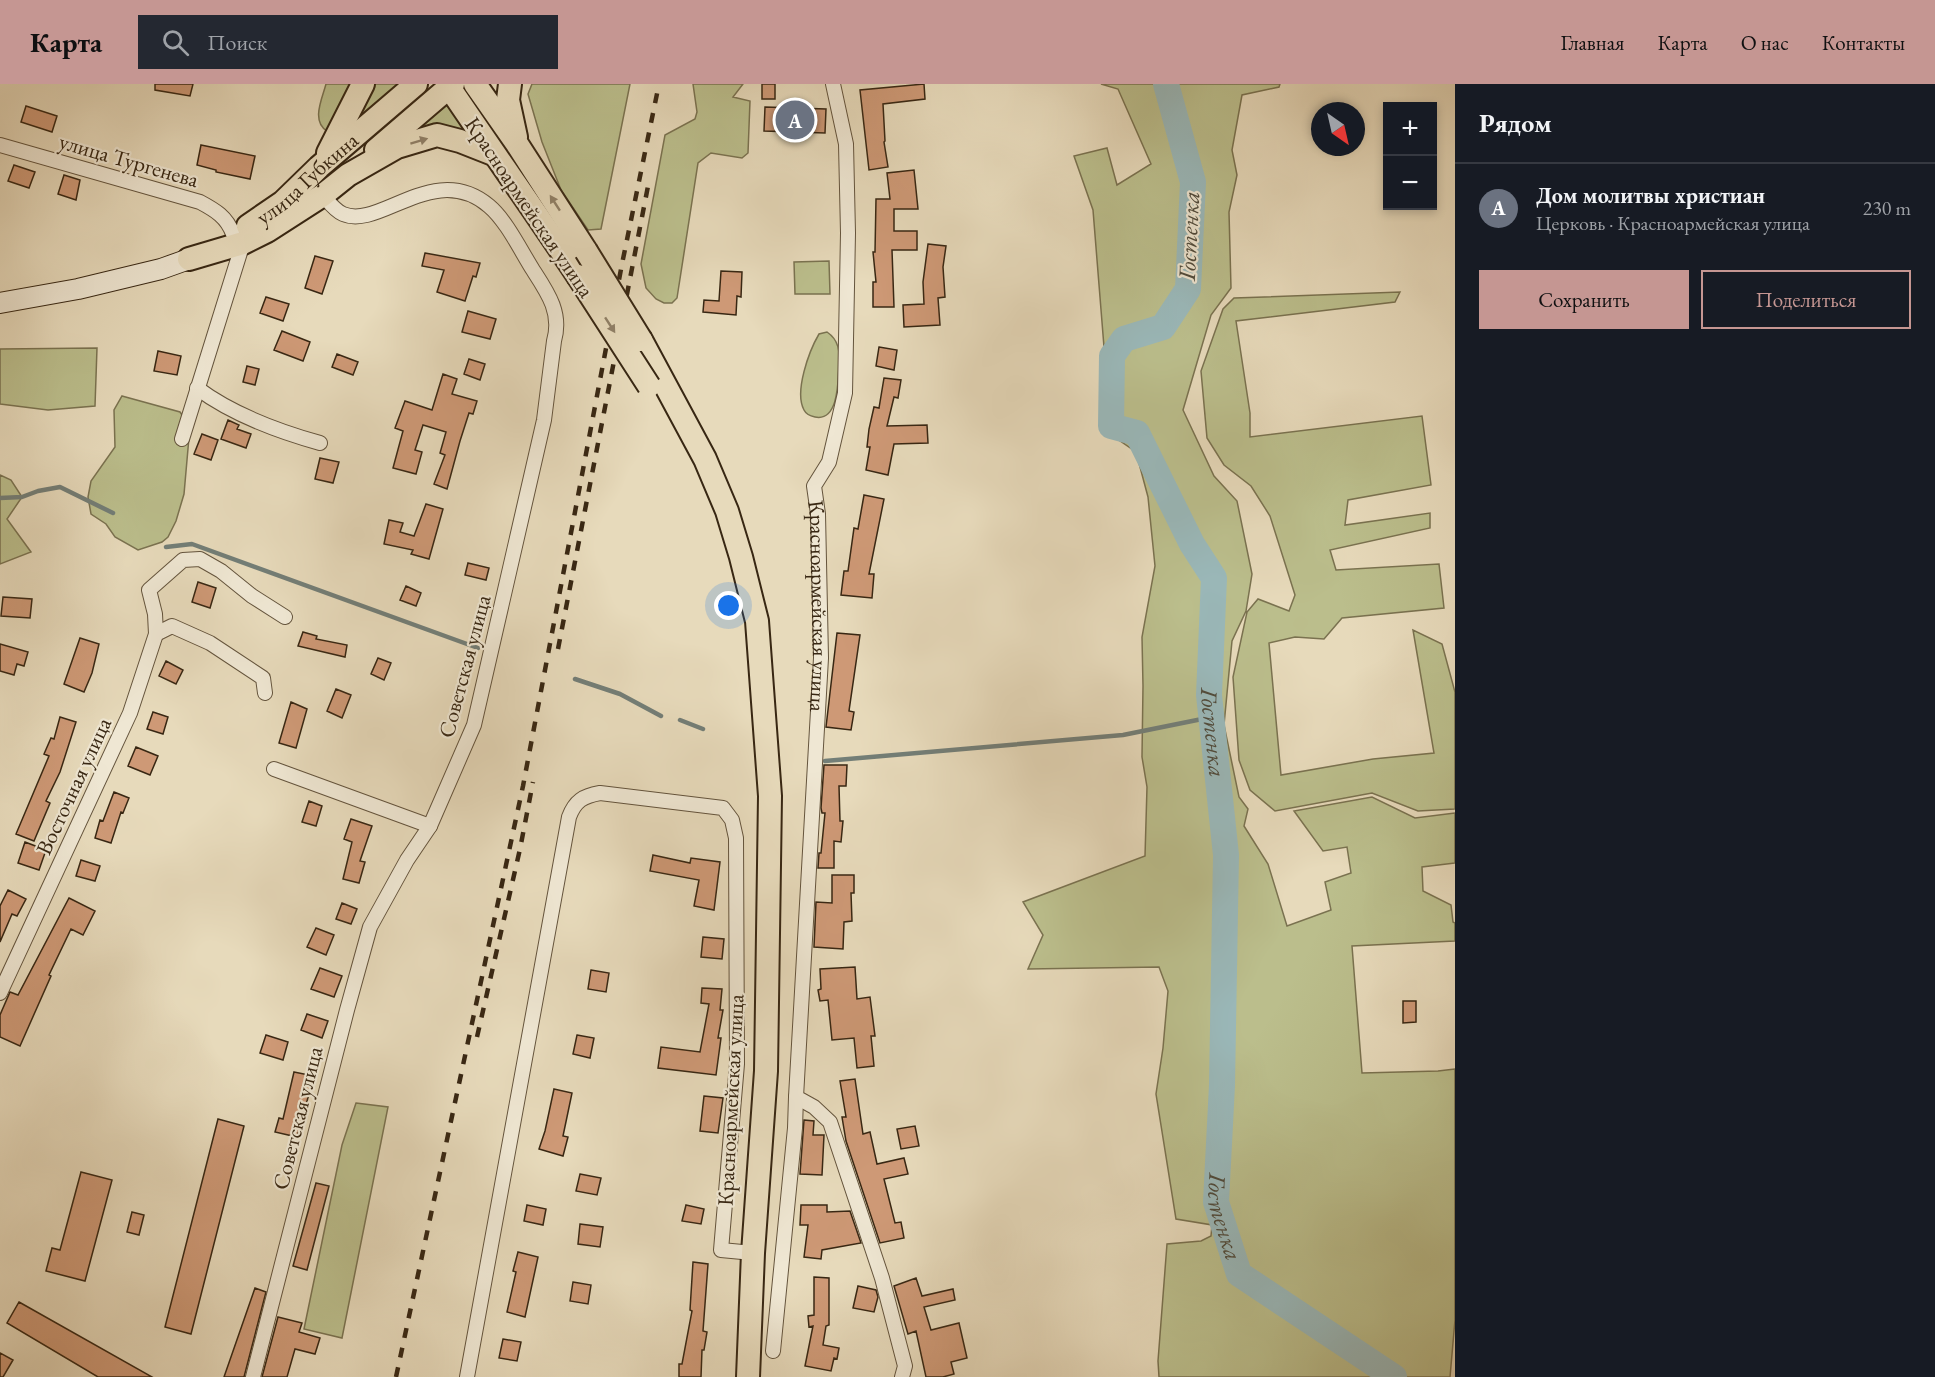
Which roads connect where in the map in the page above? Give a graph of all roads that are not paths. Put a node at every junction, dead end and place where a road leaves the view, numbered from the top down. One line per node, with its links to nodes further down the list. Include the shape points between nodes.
1 (363, 84): 10 (main road)
2 (416, 84): 10 (main road, улица Губкина)
3 (475, 84): 7 (main road, Красноармейская улица)
4 (510, 84): 7 (main road, via 508,100)
5 (833, 84): 26 (street, Красноармейская улица, via 846,144 845,393 830,462 814,486 818,514 820,658)
6 (450, 85): 9 (main road, Красноармейская улица); 11 (main road, улица Губкина)
7 (517, 144): 21 (main road, Красноармейская улица, one-way to 7, bridge, via 757,621 727,511 705,459 641,340)
8 (0, 145): 13 (street, улица Тургенева, via 200,202 220,213)
9 (493, 154): 11 (main road, one-way to 9, via 397,147 437,135); 21 (main road, Красноармейская улица, one-way to 21, bridge, via 528,199 692,454 740,583)
10 (319, 167): 13 (main road, улица Губкина)
11 (348, 175): 12 (main road, улица Губкина)
12 (323, 195): 13 (main road, улица Губкина, via 282,223); 24 (street, Советская улица, via 343,214 358,217 436,191 481,200 492,208 509,232 553,302 557,317 544,420 474,725)
13 (238, 239): 14 (main road, улица Губкина); 16 (street)
14 (189, 259): 15 (main road, улица Губкина, via 78,289)
15 (0, 303)
16 (198, 388): 17 (street); 18 (street, via 245,416)
17 (182, 439)
18 (320, 443)
19 (285, 617): 20 (street, Восточная улица, via 200,559 183,560 149,590)
20 (156, 634): 22 (street, via 172,626 210,643 263,678); 25 (street, Восточная улица, via 130,713)
21 (762, 692): 27 (main road, Красноармейская улица, via 770,796 766,1047)
22 (265, 693)
23 (274, 769): 24 (street)
24 (430, 826): 29 (street, Советская улица, via 406,860 370,927)
25 (0, 993)
26 (796, 1097): 28 (street, Красноармейская улица); 32 (street, via 830,1122 882,1278 905,1366)
27 (753, 1253): 30 (street, Красноармейская улица, via 722,1250 737,1064 736,838 732,820 723,808 600,793 586,795 574,804 569,817); 31 (main road, Красноармейская улица)
28 (773, 1350)
29 (253, 1377)
30 (467, 1377)
31 (747, 1377)
32 (902, 1377)

